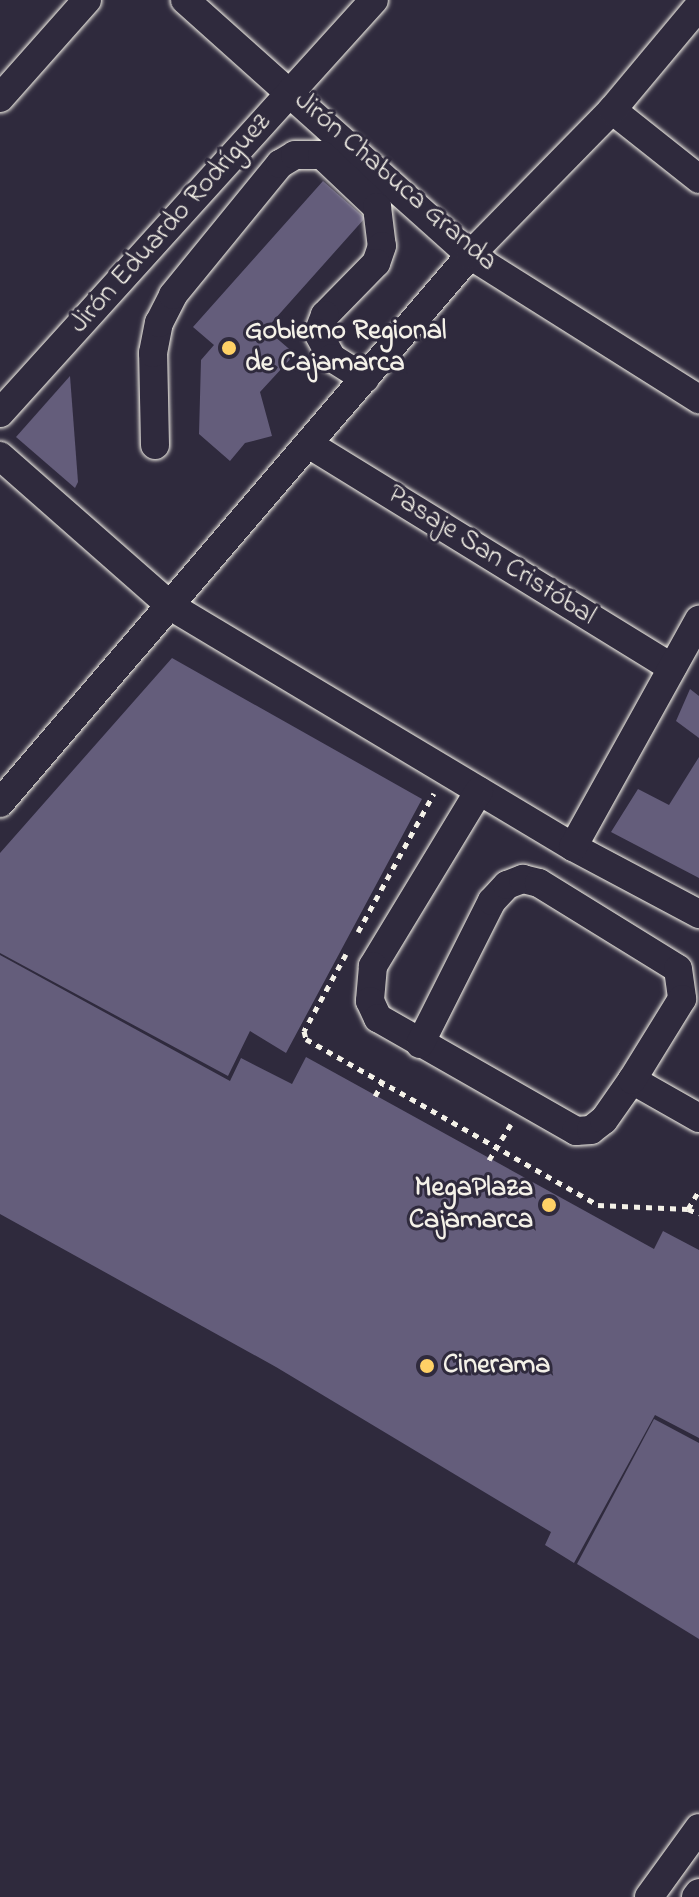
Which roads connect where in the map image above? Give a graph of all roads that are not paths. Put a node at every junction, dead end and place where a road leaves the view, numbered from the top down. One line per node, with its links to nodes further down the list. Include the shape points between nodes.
1 (87, 0): 6 (street)
2 (185, 0): 5 (street, Jirón Chabuca Granda)
3 (374, 0): 5 (street, Jirón Eduardo Rodríguez)
4 (699, 6): 7 (street)
5 (291, 92): 9 (street, Jirón Chabuca Granda); 12 (street, Jirón Eduardo Rodríguez)
6 (0, 98)
7 (612, 110): 8 (street); 9 (street)
8 (699, 179)
9 (470, 255): 10 (street); 11 (street, Jirón Chabuca Granda)
10 (365, 379): 13 (street, via 332,358 318,333 325,315 376,263 382,246 377,207 322,155 295,155 280,164 173,295 159,323 153,353); 14 (street)
11 (699, 399)
12 (0, 413)
13 (155, 445)
14 (310, 445): 16 (street); 18 (street, Pasaje San Cristóbal)
15 (0, 456): 16 (street)
16 (172, 607): 19 (street); 20 (street)
17 (699, 620): 18 (street)
18 (672, 668): 21 (street)
19 (479, 791): 21 (street); 23 (street, via 373,966 369,983 378,1018)
20 (0, 803)
21 (573, 847): 22 (street)
22 (699, 914)
23 (420, 1044): 24 (street, via 576,1131 591,1130 604,1120); 24 (street, via 492,901 507,885 523,879 539,883 678,969 682,999)
24 (632, 1080): 25 (street)
25 (699, 1118)
26 (699, 1828): 27 (street)
27 (649, 1897)

